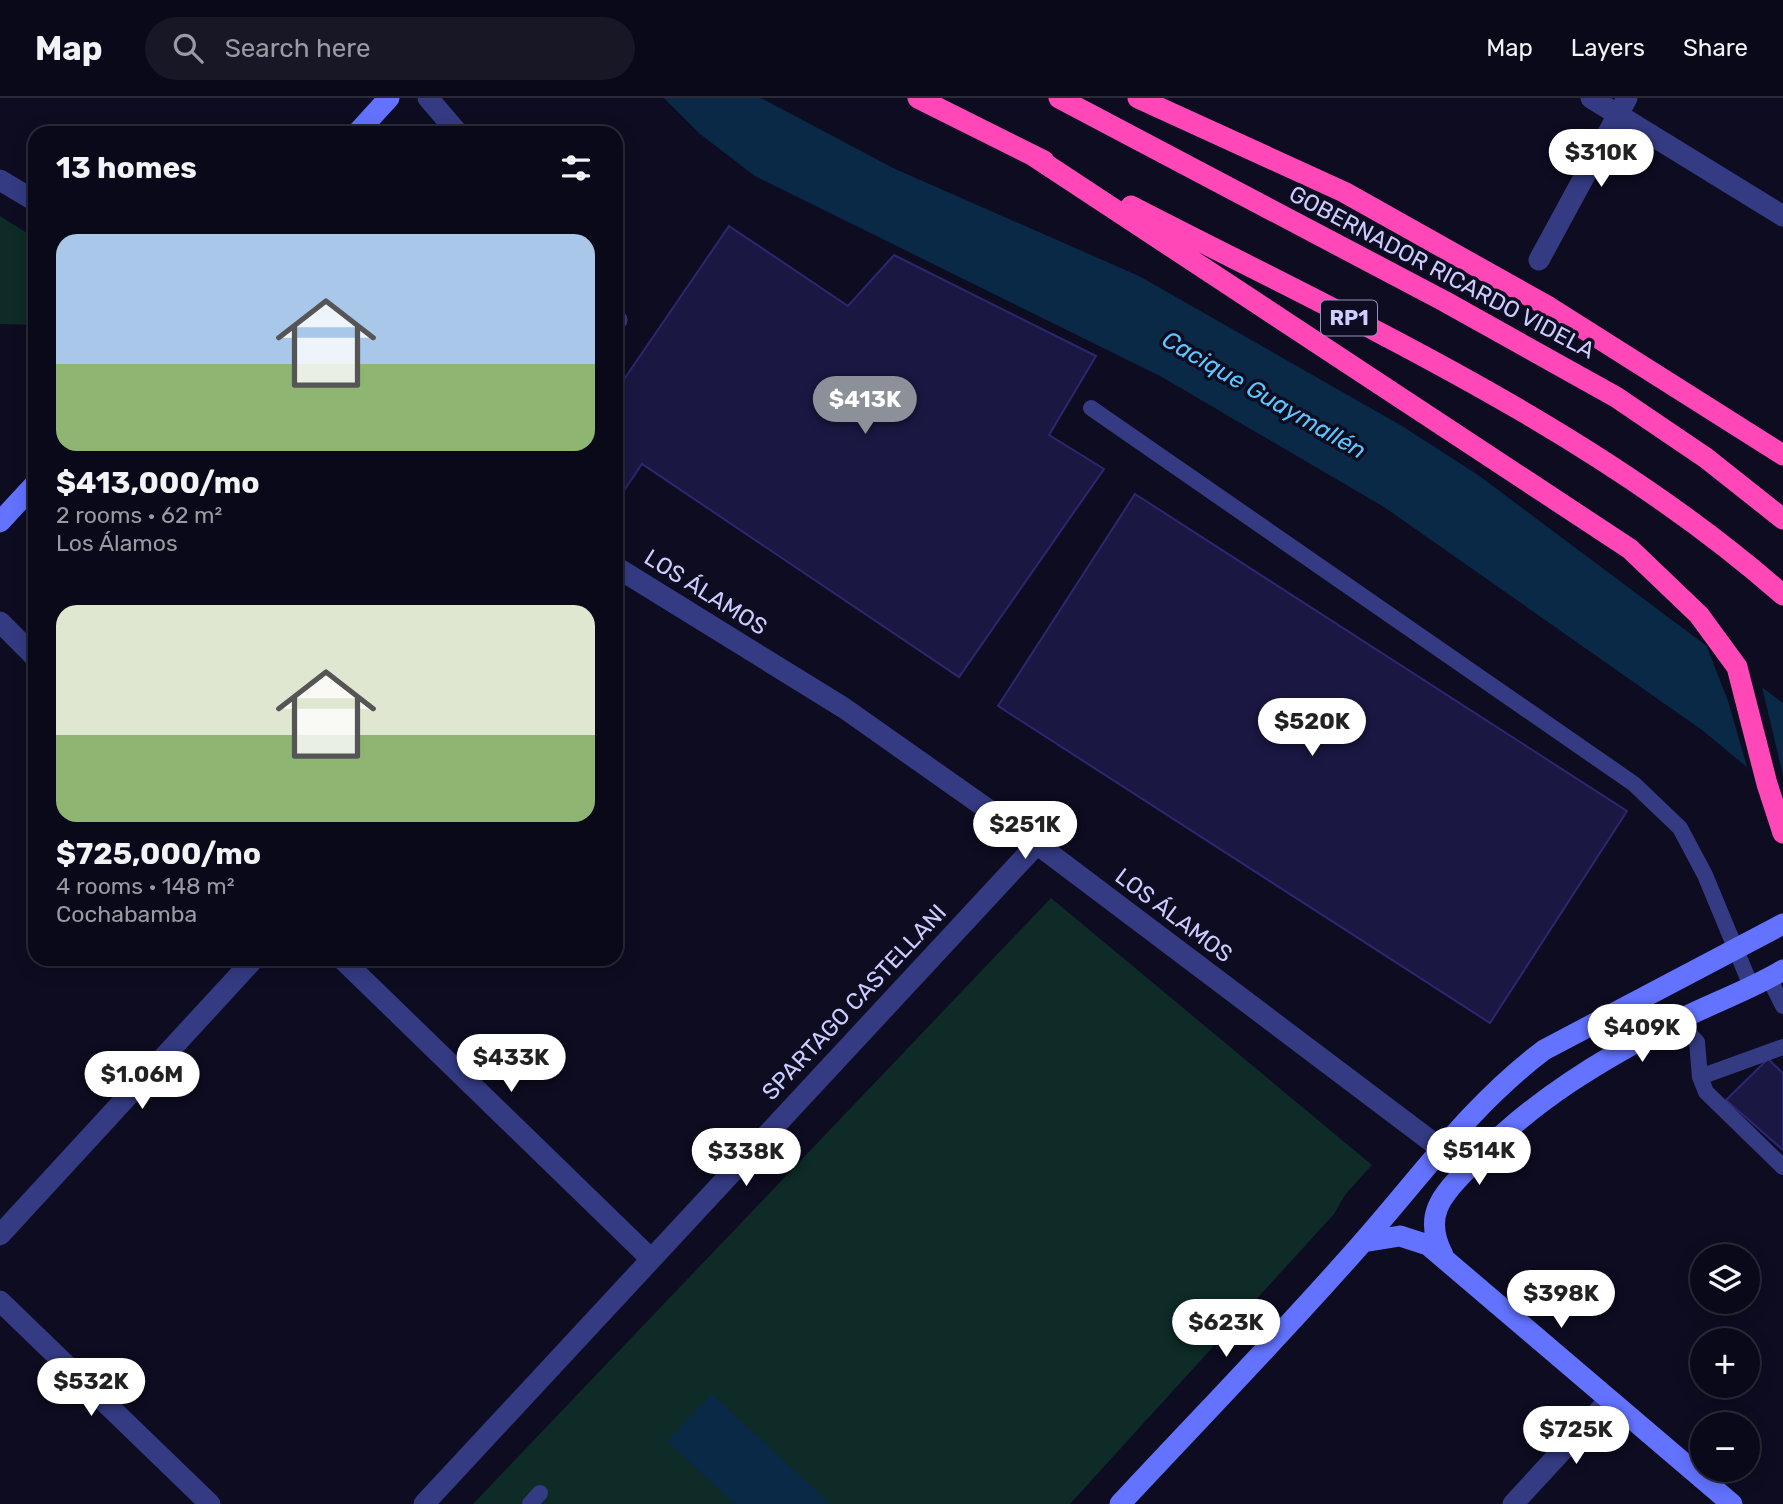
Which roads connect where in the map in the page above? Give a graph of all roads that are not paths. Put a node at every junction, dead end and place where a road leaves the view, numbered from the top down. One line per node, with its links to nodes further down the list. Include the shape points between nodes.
1 (389, 98): 8 (street)
2 (428, 98): 9 (street)
3 (918, 98): 10 (highway, RP1)
4 (1059, 98): 18 (highway, GOBERNADOR RICARDO VIDELA / RP1, via 1616,397 1706,458)
5 (1138, 98): 16 (highway, via 1344,192 1549,307)
6 (1591, 98): 7 (street)
7 (1623, 106): 13 (street); 14 (street)
8 (363, 126)
9 (452, 126)
10 (1032, 155): 21 (highway, RP1, via 1400,344 1506,404 1689,520); 24 (highway, via 1630,549 1699,615 1737,667)
11 (0, 180): 12 (street)
12 (28, 197)
13 (1783, 216)
14 (1539, 260)
15 (1091, 408): 27 (lane, via 1634,784 1680,828 1706,875)
16 (1783, 455)
17 (28, 492): 19 (street)
18 (1783, 519)
19 (0, 522)
20 (623, 571): 25 (street, LOS ÁLAMOS, via 844,708)
21 (1783, 595)
22 (0, 622): 23 (street)
23 (28, 650)
24 (1783, 833)
25 (1037, 844): 36 (street, LOS ÁLAMOS); 41 (street, SPARTAGO CASTELLANI)
26 (1783, 924): 27 (street)
27 (1735, 949): 30 (lane); 36 (street, via 1544,1050 1484,1099)
28 (248, 966): 38 (street)
29 (349, 966): 41 (street)
30 (1768, 978): 31 (lane); 32 (street)
31 (1783, 1006)
32 (1677, 1021): 34 (lane, via 1697,1042); 35 (street, via 1575,1077)
33 (1783, 1047): 34 (lane)
34 (1700, 1077): 37 (lane, via 1706,1092)
35 (1489, 1146): 36 (street, via 1463,1155); 40 (street, via 1438,1204 1433,1228)
36 (1440, 1148): 39 (street)
37 (1783, 1167)
38 (0, 1235)
39 (1363, 1242): 40 (street, via 1400,1236); 46 (street)
40 (1443, 1255): 43 (street)
41 (651, 1259): 45 (street, SPARTAGO CASTELLANI)
42 (0, 1301): 44 (street)
43 (1609, 1400): 47 (street); 48 (street)
44 (210, 1504)
45 (424, 1504)
46 (1120, 1504)
47 (1513, 1504)
48 (1731, 1504)

